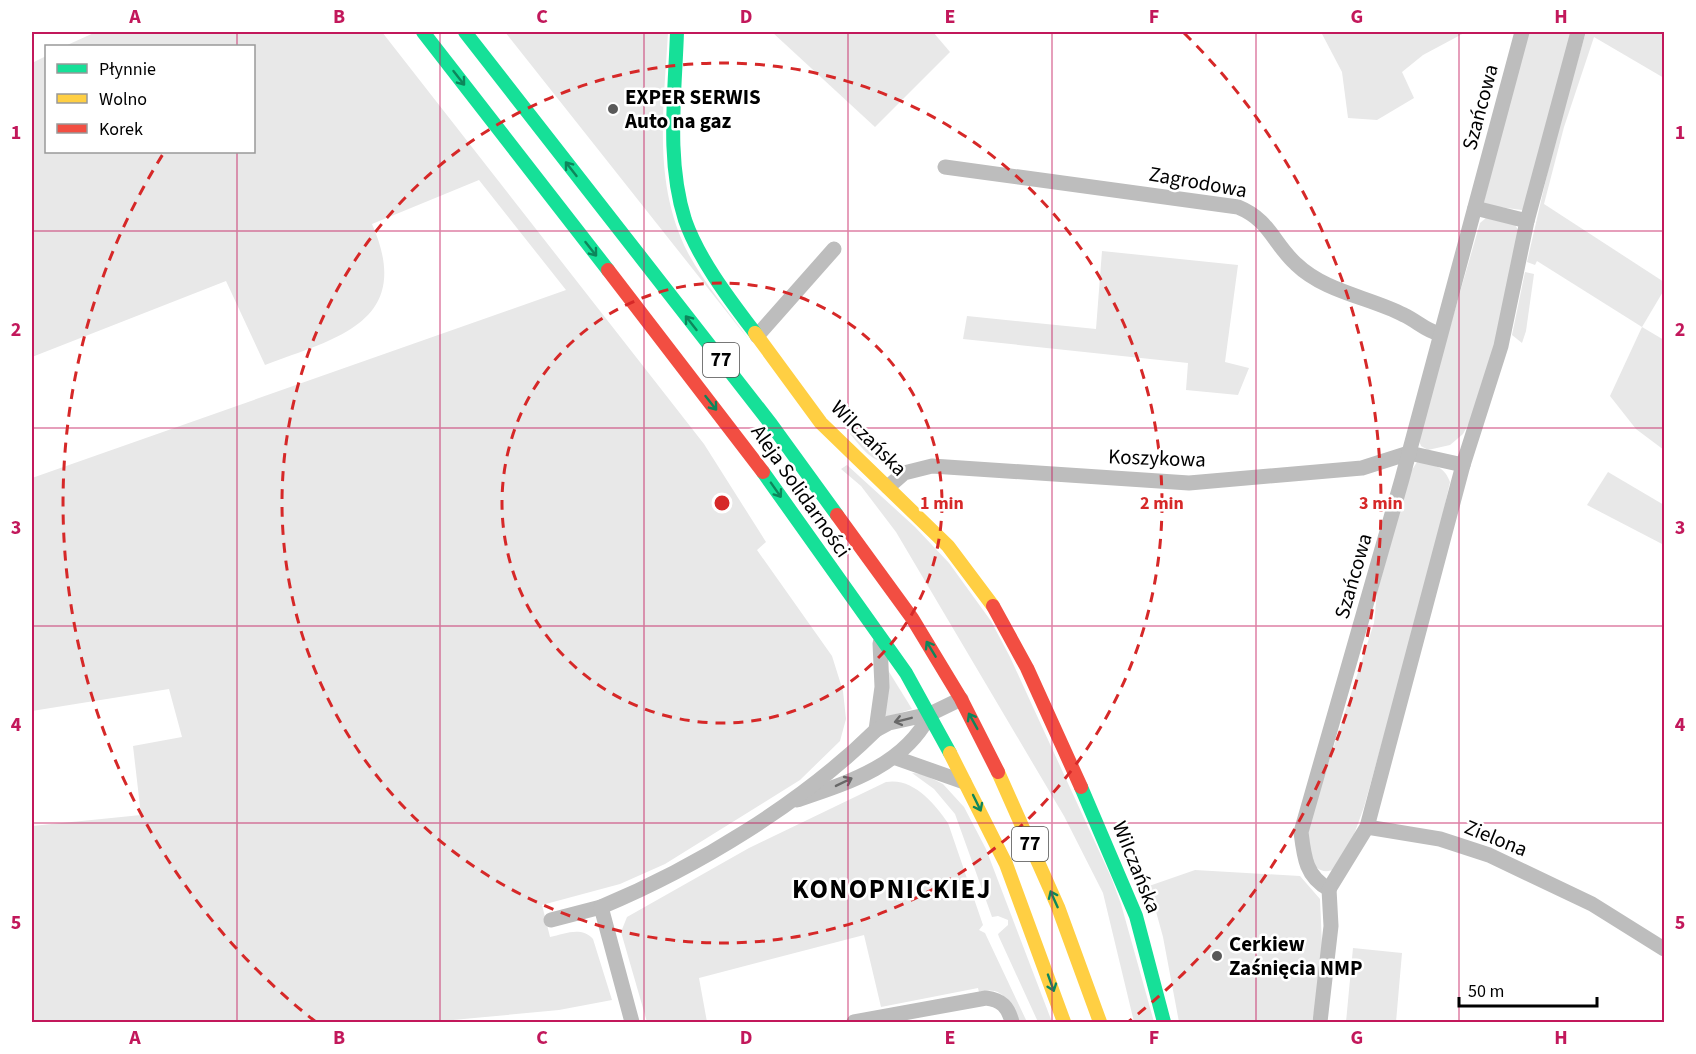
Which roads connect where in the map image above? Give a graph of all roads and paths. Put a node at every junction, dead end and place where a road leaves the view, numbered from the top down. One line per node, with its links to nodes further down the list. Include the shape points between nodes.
1 (423, 32): 15 (main road, Aleja Solidarności / 77, one-way to 15, via 742,442)
2 (465, 32): 16 (main road, Aleja Solidarności / 77, one-way to 2, via 912,618 771,424)
3 (677, 32): 11 (main road, WiIczańska, via 677,189 686,222 703,256)
4 (1522, 32): 7 (street, Szańcowa)
5 (1578, 32): 8 (street)
6 (945, 167): 10 (street, Zagrodowa, via 1238,207 1264,222 1305,272 1406,315 1430,332)
7 (1474, 208): 8 (street); 10 (street, Szańcowa)
8 (1527, 221): 13 (street, via 1501,346)
9 (834, 249): 11 (street)
10 (1440, 334): 12 (street, Szańcowa)
11 (757, 336): 14 (main road, WiIczańska, via 821,423)
12 (1409, 453): 13 (street); 14 (street, Koszykowa, via 1362,468 1189,483 933,466 904,473); 23 (street, Szańcowa, via 1301,832 1304,857 1316,882)
13 (1463, 465): 22 (street)
14 (888, 487): 32 (main road, WiIczańska, via 969,571 1014,641 1136,916)
15 (879, 639): 17 (main road, Aleja Solidarności / 77); 18 (street, via 882,687)
16 (961, 699): 17 (street); 31 (main road, Aleja Solidarności / 77, one-way to 16, via 1058,907)
17 (930, 714): 18 (street, one-way to 18, via 889,723); 19 (street, via 915,740); 20 (main road, Aleja Solidarności / 77)
18 (876, 730): 21 (street)
19 (896, 758): 20 (street); 21 (street, one-way to 19)
20 (967, 783): 30 (main road, Aleja Solidarności / 77, one-way to 30, via 1010,874)
21 (791, 802): 24 (street, via 656,884)
22 (1367, 827): 23 (street); 26 (street, Zielona, via 1440,838 1489,855 1592,904)
23 (1329, 889): 33 (street, via 1331,926)
24 (601, 907): 25 (street); 28 (street)
25 (551, 920)
26 (1665, 949)
27 (1011, 1018): 29 (street, via 998,999 986,998)
28 (632, 1023)
29 (854, 1023)
30 (1064, 1023)
31 (1100, 1023)
32 (1164, 1023)
33 (1320, 1023)

